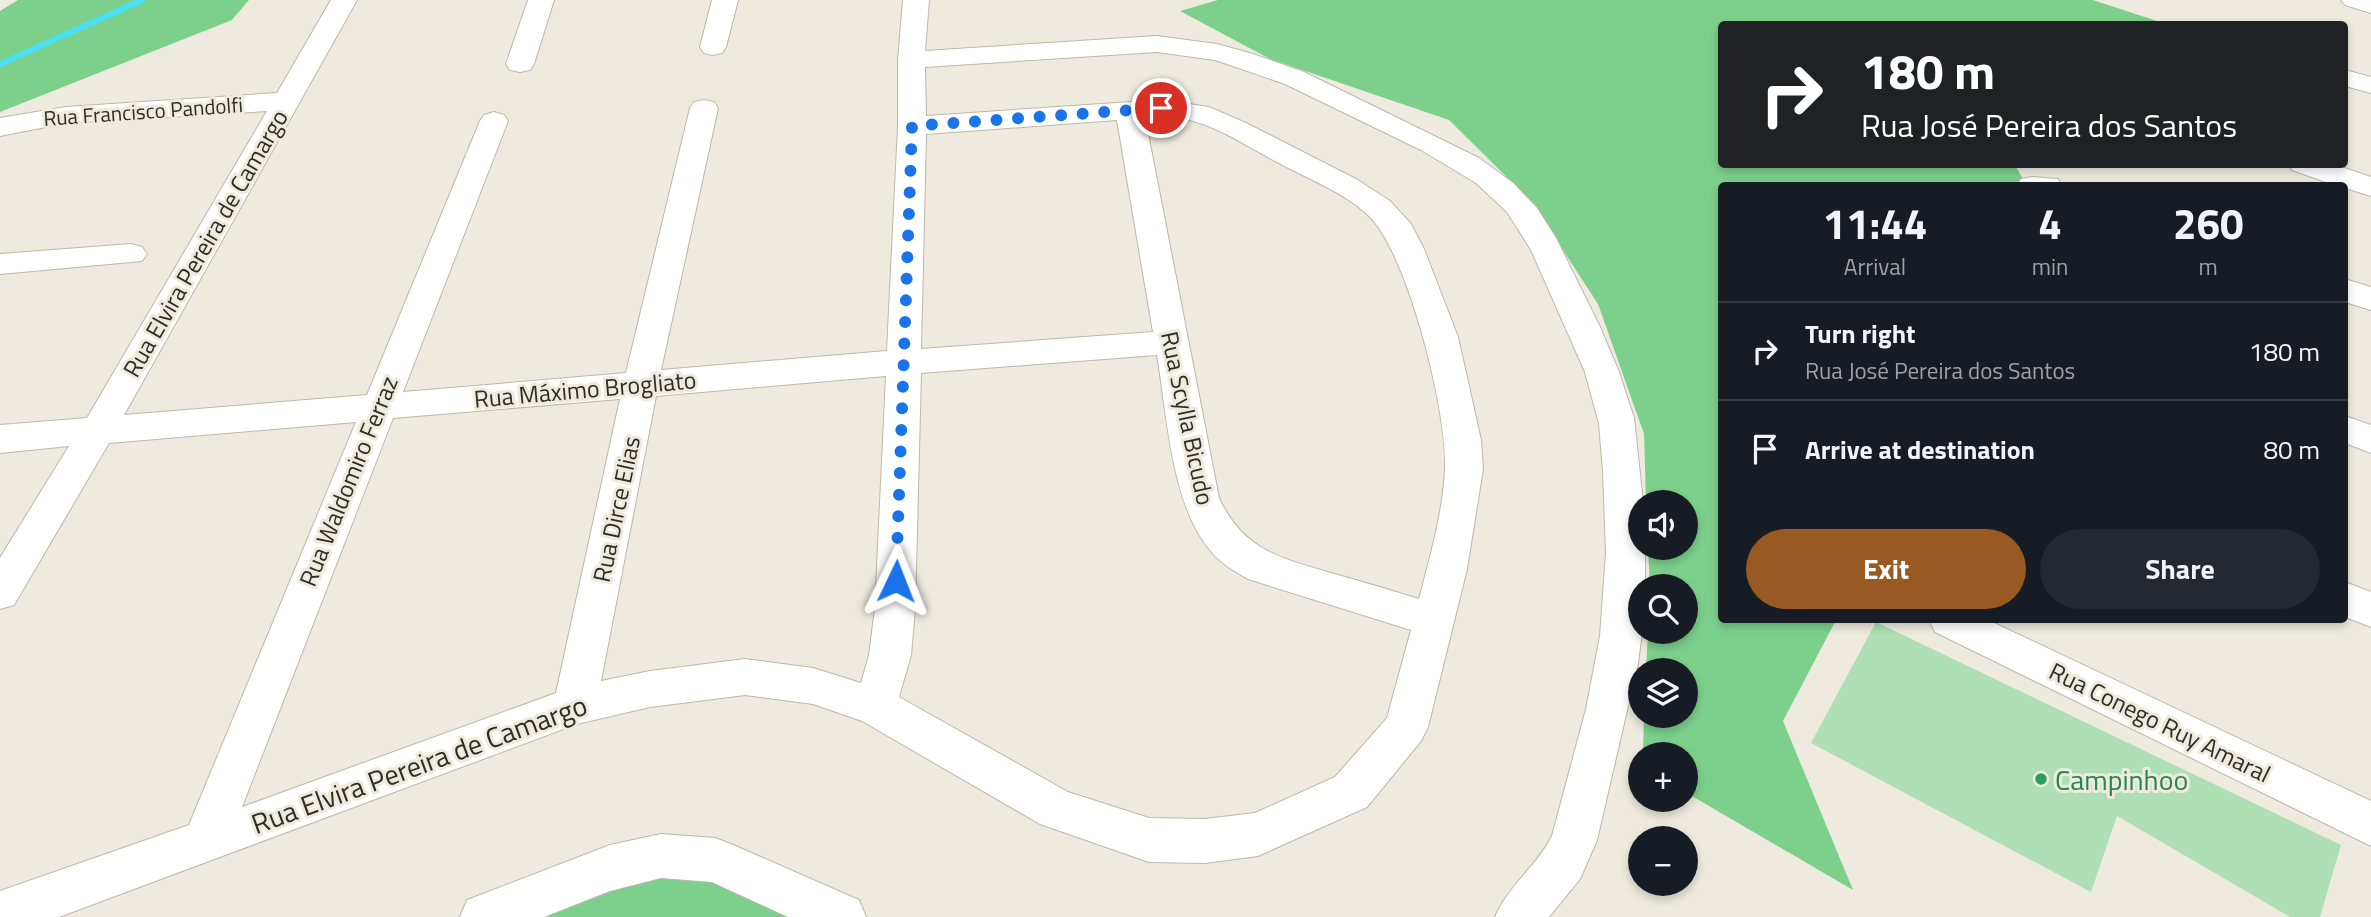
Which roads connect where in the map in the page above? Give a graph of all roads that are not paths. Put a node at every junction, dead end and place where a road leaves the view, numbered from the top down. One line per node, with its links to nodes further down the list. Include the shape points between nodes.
1 (344, 0): 12 (street, Rua Elvira Pereira de Camargo)
2 (541, 0): 9 (street)
3 (725, 0): 7 (street)
4 (916, 0): 8 (street)
5 (2354, 0): 6 (street)
6 (2371, 5)
7 (713, 47)
8 (911, 60): 16 (street); 44 (street, via 1157,44 1228,53 1303,82 1462,160 1519,206 1538,233 1587,335 1616,418 1627,520 1624,603 1613,688 1574,840 1563,863)
9 (520, 64)
10 (2348, 79): 11 (street)
11 (2371, 85)
12 (286, 101): 17 (street, Rua Francisco Pandolfi, via 66,115); 28 (street, Rua Elvira Pereira de Camargo)
13 (704, 108): 26 (street, Rua Dirce Elias)
14 (1129, 110): 16 (street); 24 (street, Rua Scylla Bicudo); 35 (street, via 1199,113 1236,129 1345,186 1379,208 1400,231 1441,337 1463,440 1459,508)
15 (494, 121): 27 (street, Rua Waldomiro Ferraz)
16 (912, 126): 25 (street)
17 (0, 127)
18 (2314, 168): 19 (street)
19 (2371, 187)
20 (131, 254): 21 (street)
21 (0, 264)
22 (2348, 291): 23 (street)
23 (2371, 299)
24 (1171, 342): 25 (street, Rua Máximo Brogliato); 35 (street, Rua Scylla Bicudo, via 1200,498 1214,529 1237,554 1262,568)
25 (903, 362): 26 (street, Rua Máximo Brogliato); 38 (street, via 895,609 890,655)
26 (641, 384): 27 (street, Rua Máximo Brogliato); 37 (street, Rua Dirce Elias)
27 (378, 406): 28 (street, Rua Máximo Brogliato); 40 (street, Rua Waldomiro Ferraz)
28 (98, 430): 30 (street, Rua Máximo Brogliato); 32 (street, Rua Elvira Pereira de Camargo)
29 (2348, 430): 31 (street)
30 (0, 439)
31 (2371, 439)
32 (0, 593)
33 (2348, 600): 34 (street)
34 (2371, 610)
35 (1432, 621): 38 (street, Rua Elvira Pereira de Camargo, via 1406,727 1351,792 1258,834 1205,841 1149,840 1056,809)
36 (1956, 623): 39 (street, Rua Conego Ruy Amaral)
37 (575, 705): 38 (street, Rua Elvira Pereira de Camargo, via 650,689 745,677 813,686); 40 (street, Rua Elvira Pereira de Camargo)
38 (876, 706)
39 (2371, 824)
40 (205, 842): 41 (street, Rua Elvira Pereira de Camargo)
41 (0, 915)
42 (484, 917): 43 (street, via 610,868 672,856 715,860)
43 (842, 917)
44 (1519, 917)

